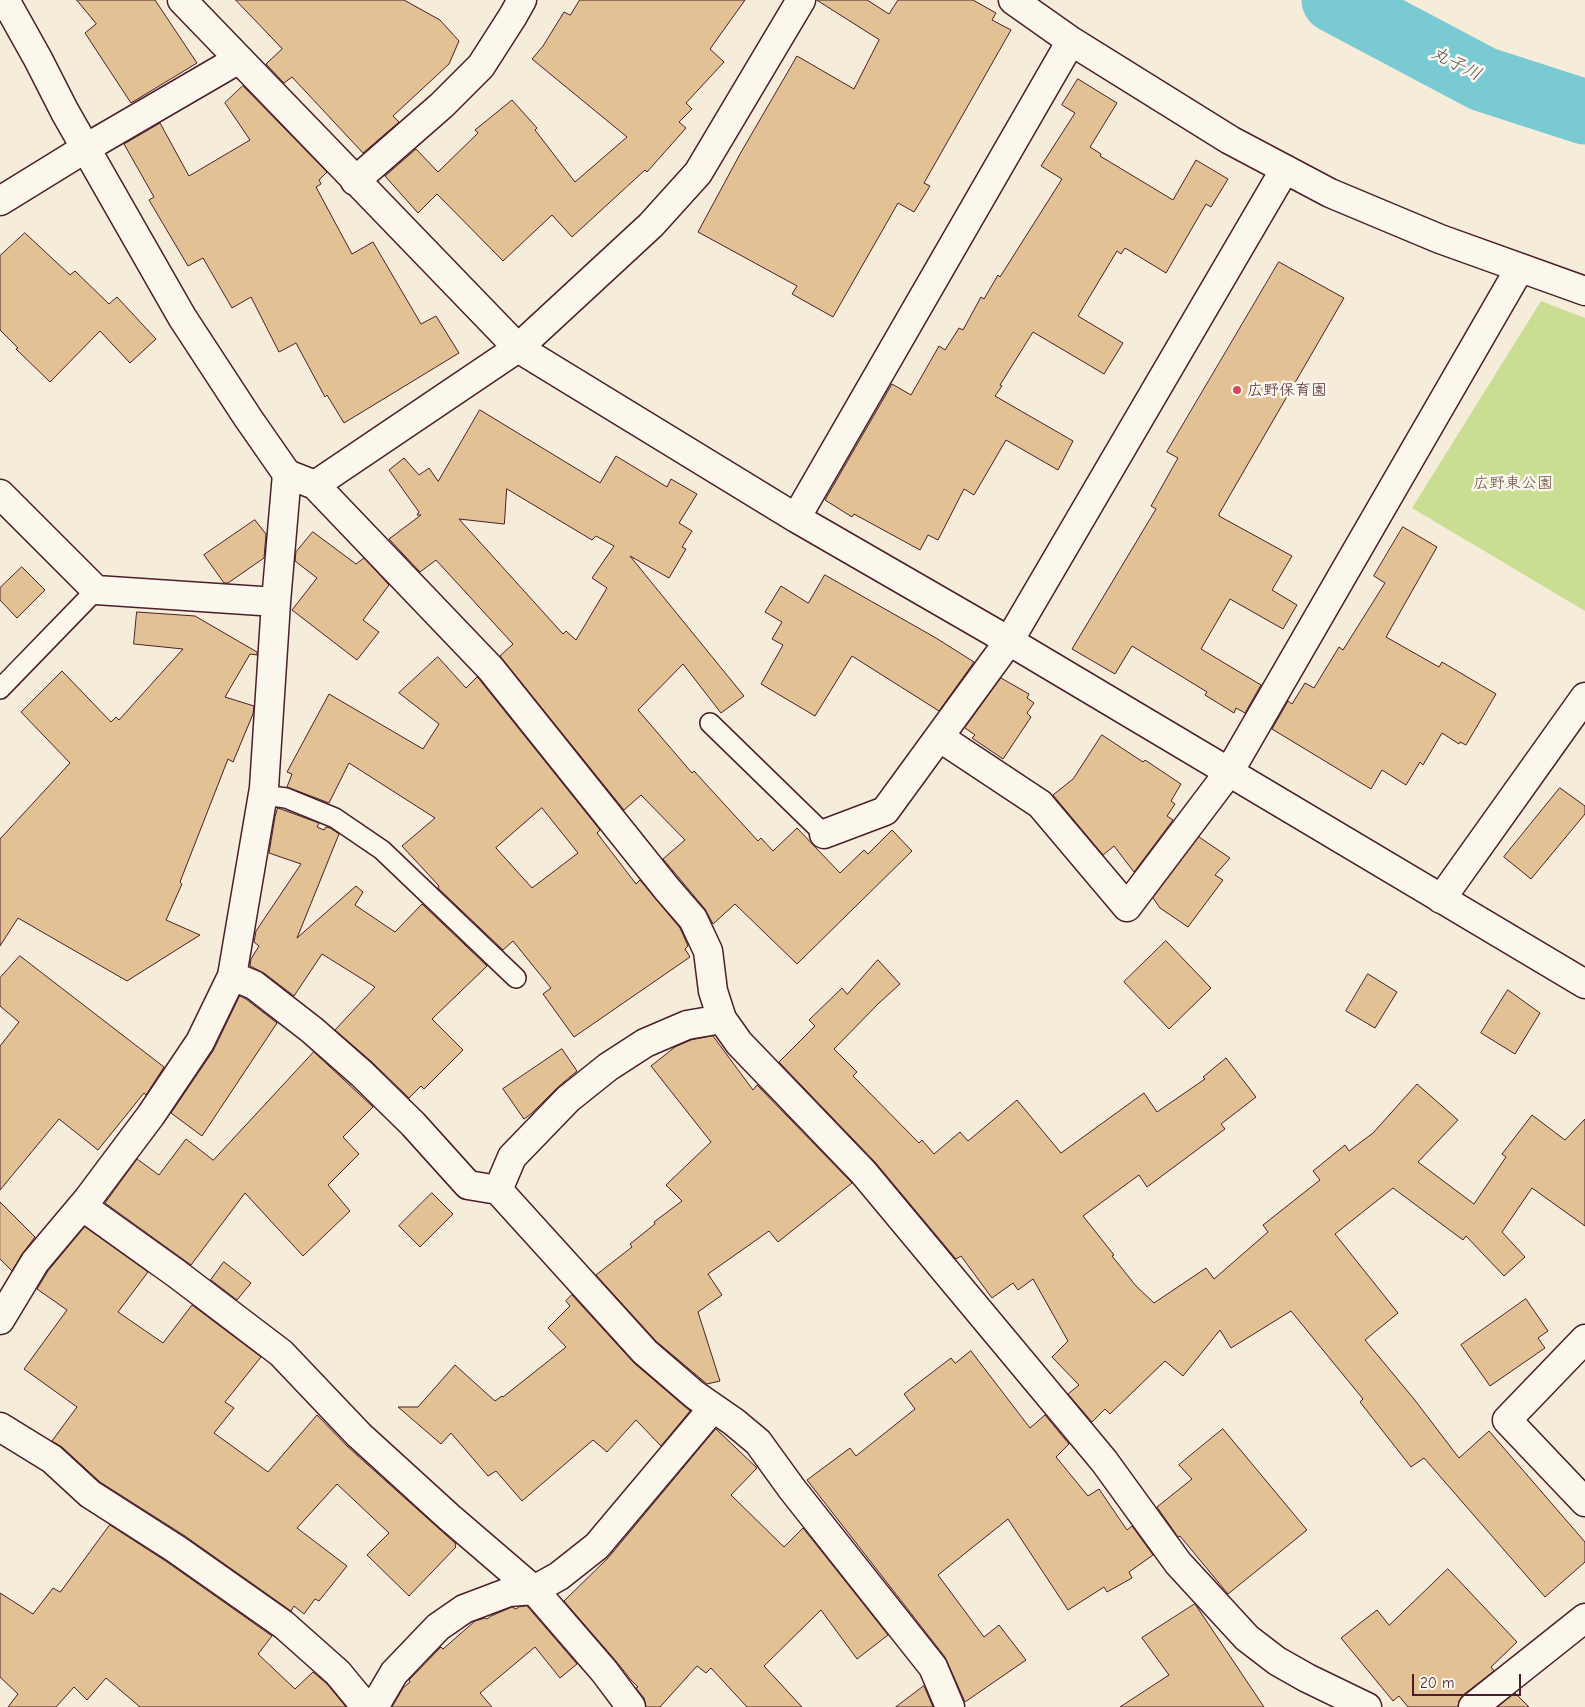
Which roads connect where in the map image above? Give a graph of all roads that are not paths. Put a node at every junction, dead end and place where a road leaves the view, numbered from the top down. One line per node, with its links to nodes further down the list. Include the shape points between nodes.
1 (4, 0): 8 (street)
2 (182, 0): 7 (street)
3 (522, 0): 10 (street, via 481,66 442,105)
4 (801, 0): 14 (street, via 698,173 650,225)
5 (1013, 0): 6 (street)
6 (1071, 41): 9 (street, via 1230,140); 18 (street)
7 (239, 59): 8 (street); 10 (street)
8 (86, 148): 11 (street); 15 (street, via 182,317)
9 (1285, 169): 12 (street, via 1330,193 1422,232); 21 (street)
10 (355, 181): 14 (street)
11 (0, 201)
12 (1520, 268): 13 (street); 26 (street)
13 (1585, 291)
14 (518, 348): 16 (street); 18 (street)
15 (287, 474): 16 (street); 20 (street)
16 (315, 485): 33 (street, via 491,669 693,918 708,951 713,991)
17 (0, 494): 19 (street)
18 (796, 518): 21 (street)
19 (96, 590): 20 (street); 22 (lane)
20 (276, 602): 27 (street)
21 (1009, 641): 25 (street); 26 (street)
22 (0, 688)
23 (1585, 697): 29 (street)
24 (710, 723): 28 (lane)
25 (939, 737): 26 (street, via 1040,804 1127,906); 28 (street, via 885,812)
26 (1229, 772): 29 (street)
27 (263, 794): 30 (street); 31 (lane, via 286,798 334,818 382,850)
28 (824, 834)
29 (1441, 899): 32 (street)
30 (232, 976): 34 (street, via 254,985 362,1074 468,1185); 35 (street, via 200,1042 151,1115)
31 (516, 978)
32 (1585, 984)
33 (722, 1019): 34 (street, via 678,1029 645,1043 608,1067 568,1099 512,1157); 47 (street, via 740,1043 863,1172 1104,1461 1178,1563 1247,1638 1306,1678)
34 (498, 1190): 38 (street, via 644,1352)
35 (82, 1206): 36 (street, via 35,1262); 41 (street, via 281,1353 359,1434)
36 (0, 1320)
37 (1585, 1339): 40 (street, via 1507,1420)
38 (713, 1408): 41 (street, via 597,1546 559,1576); 46 (street, via 758,1442 933,1667)
39 (0, 1427): 43 (street, via 52,1458 90,1494 176,1549 284,1625 338,1673)
40 (1585, 1502)
41 (534, 1590): 44 (street, via 509,1592 464,1609 438,1627 394,1673); 45 (street)
42 (1585, 1618): 48 (street)
43 (366, 1707)
44 (374, 1707)
45 (631, 1707)
46 (950, 1707)
47 (1368, 1707)
48 (1473, 1707)

